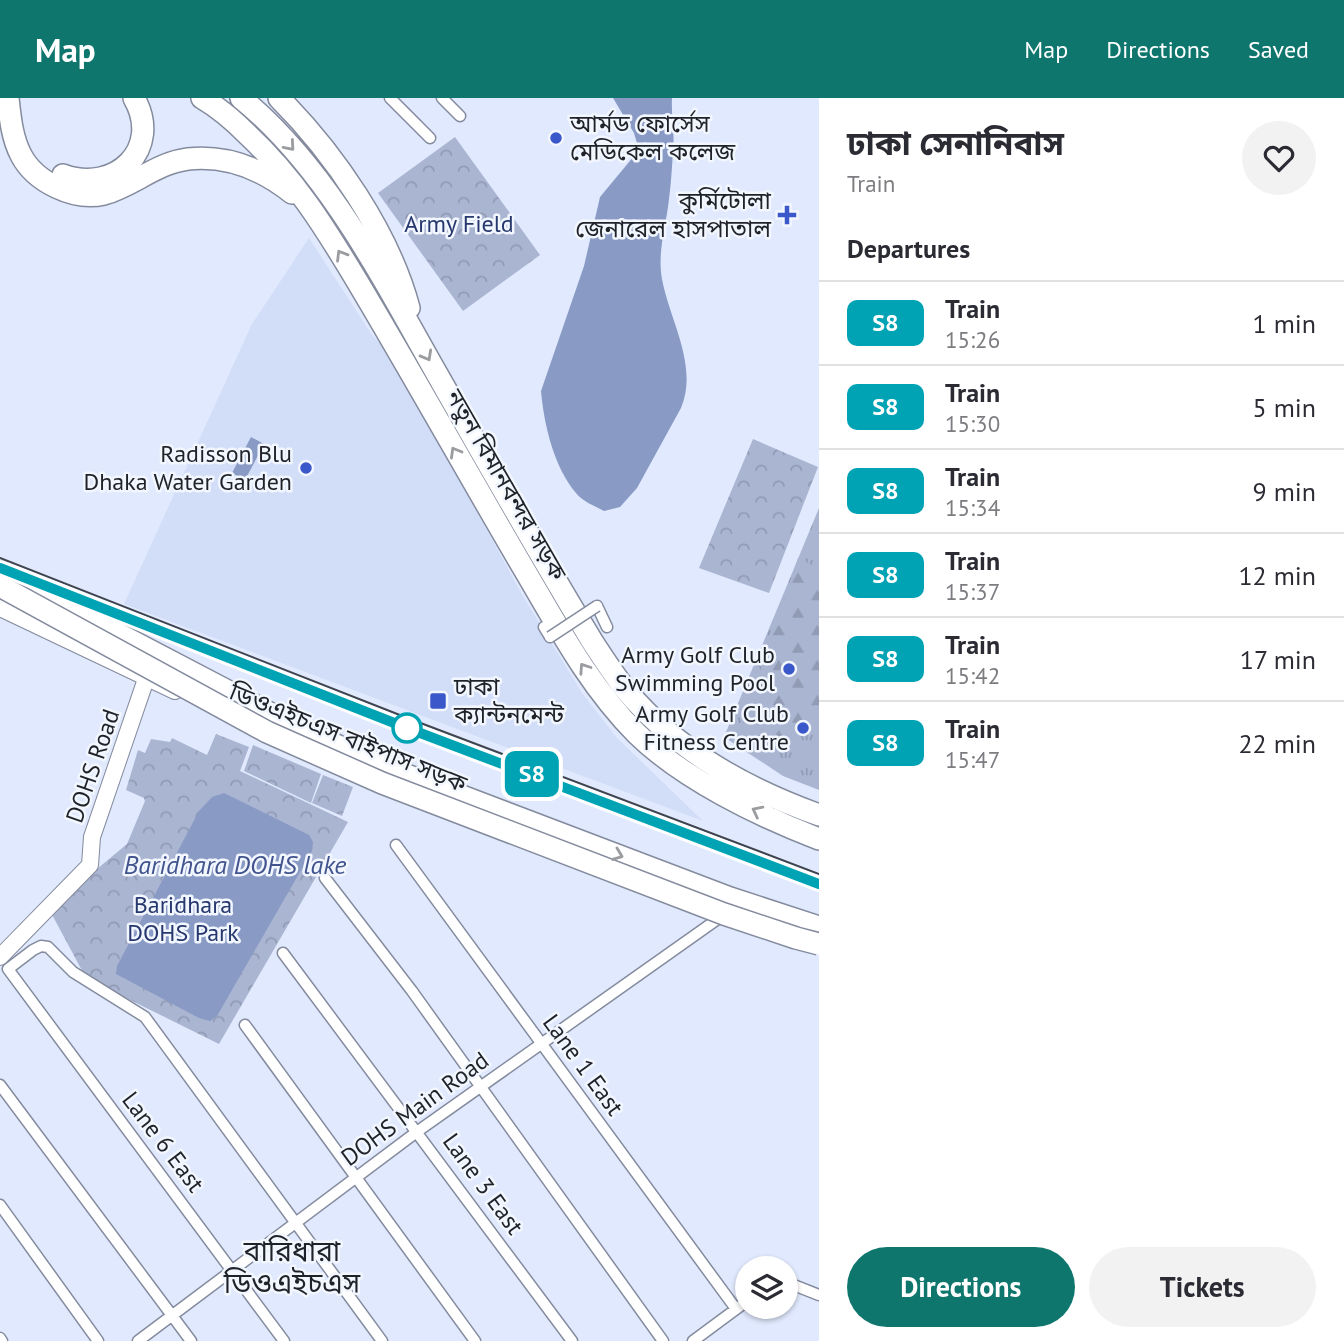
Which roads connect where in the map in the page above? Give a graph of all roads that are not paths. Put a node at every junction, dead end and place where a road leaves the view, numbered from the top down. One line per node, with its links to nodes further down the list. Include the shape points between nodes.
1 (8, 98): 11 (highway, via 21,156 43,180 67,191 104,194 168,164 202,159 238,163 264,173)
2 (21, 98): 3 (highway, via 27,137 36,153 59,174 76,179 100,178 121,169 139,150 144,125)
3 (134, 98)
4 (202, 98): 11 (highway, নতুন বিমানবন্দর সড়ক, via 269,154)
5 (241, 98): 12 (highway, নতুন বিমানবন্দর সড়ক, one-way to 12, via 263,116 322,183)
6 (279, 98): 12 (highway, via 331,158 382,240 404,288)
7 (390, 98): 10 (street)
8 (442, 98): 9 (street)
9 (460, 116)
10 (430, 138)
11 (317, 215): 14 (highway, নতুন বিমানবন্দর সড়ক, one-way to 11)
12 (412, 330): 13 (highway, নতুন বিমানবন্দর সড়ক, one-way to 13)
13 (500, 485): 14 (highway); 21 (highway, নতুন বিমানবন্দর সড়ক, via 592,641 639,705 668,732 733,778)
14 (481, 496): 22 (highway, নতুন বিমানবন্দর সড়ক, one-way to 14, via 713,788 638,734 578,659)
15 (0, 572): 26 (highway, one-way to 26, via 288,723 388,768 730,898)
16 (0, 586): 27 (highway, bridge, via 268,732 383,783)
17 (0, 608): 20 (street, ডিওএইচএস বাইপাস সড়ক)
18 (607, 627): 19 (street, bridge, via 597,606)
19 (547, 632)
20 (146, 679): 25 (street, ডিওএইচএস বাইপাস সড়ক); 31 (street, DOHS Road, via 92,836 90,865)
21 (819, 815)
22 (819, 839)
23 (396, 845): 33 (street, Lane 1 East)
24 (325, 878): 35 (street)
25 (722, 916): 28 (street, ডিওএইচএস বাইপাস সড়ক); 33 (street, DOHS Main Road)
26 (819, 927)
27 (796, 938): 28 (highway, bridge); 29 (highway, bridge)
28 (819, 944)
29 (819, 951)
30 (283, 953): 36 (street, Lane 3 East)
31 (4, 963): 39 (street, via 48,947 73,972 145,1017); 40 (street, Lane 6 East)
32 (244, 1025): 37 (street)
33 (541, 1042): 35 (street, DOHS Main Road); 43 (street, Lane 1 East)
34 (0, 1085): 45 (street)
35 (481, 1088): 36 (street, DOHS Main Road); 53 (street)
36 (418, 1131): 37 (street, DOHS Main Road); 52 (street, Lane 3 East)
37 (356, 1178): 39 (street, DOHS Main Road); 51 (street)
38 (0, 1205): 46 (street)
39 (296, 1222): 40 (street, DOHS Main Road); 50 (street)
40 (231, 1270): 45 (street, DOHS Main Road); 49 (street, Lane 6 East)
41 (798, 1287): 42 (street)
42 (819, 1295)
43 (735, 1308)
44 (735, 1310): 54 (street)
45 (172, 1317): 47 (street, DOHS Main Road); 48 (street)
46 (98, 1341)
47 (138, 1341)
48 (191, 1341)
49 (284, 1341)
50 (382, 1341)
51 (475, 1341)
52 (572, 1341)
53 (663, 1341)
54 (693, 1341)

